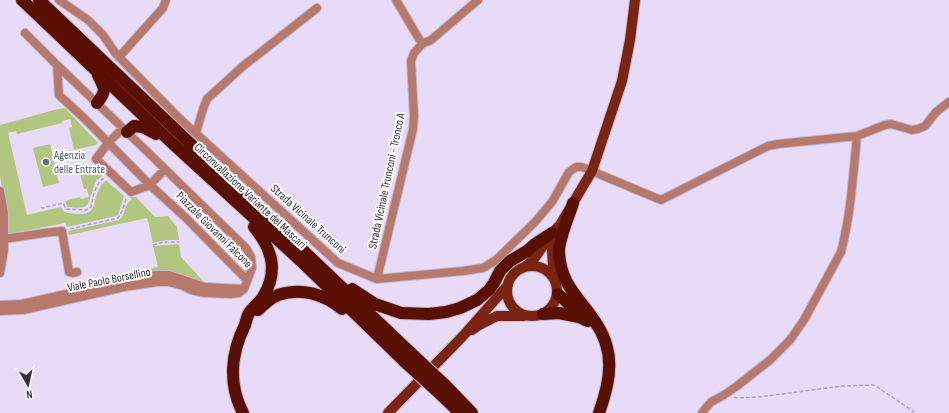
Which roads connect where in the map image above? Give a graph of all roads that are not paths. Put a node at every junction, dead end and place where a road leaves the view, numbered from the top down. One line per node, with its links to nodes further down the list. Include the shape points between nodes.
1 (22, 0): 13 (highway, Circonvallazione Variante del Mascari)
2 (40, 0): 29 (highway, Circonvallazione Variante del Mascari)
3 (59, 0): 11 (street, Strada Vicinale Trunconi, via 88,20)
4 (166, 0): 11 (street, via 163,8)
5 (396, 0): 10 (street)
6 (478, 0): 10 (street, Strada Vicinale Trunconi - Tronco A, via 432,40)
7 (635, 0): 23 (main road, via 622,81)
8 (317, 8): 17 (street, via 242,67 207,99)
9 (25, 33): 12 (street, Piazzale Giovanni Falcone)
10 (422, 44): 33 (street, Strada Vicinale Trunconi - Tronco A, via 411,61 413,129)
11 (119, 56): 17 (street, Strada Vicinale Trunconi)
12 (57, 65): 15 (street, Piazzale Giovanni Falcone); 19 (street, Piazzale Giovanni Falcone, via 59,95)
13 (96, 70): 15 (highway, via 104,88 103,95); 20 (highway, Circonvallazione Variante del Mascari)
14 (949, 102): 18 (street, Strada Vicinale Trunconi, via 936,112 925,126 918,129 912,130 891,124)
15 (97, 103): 16 (street, Piazzale Giovanni Falcone)
16 (125, 130): 19 (street); 20 (highway, via 134,126 143,127); 21 (street, Piazzale Giovanni Falcone)
17 (196, 133): 33 (street, Strada Vicinale Trunconi, via 338,263)
18 (857, 136): 23 (street, Strada Vicinale Trunconi, via 768,146 661,200); 54 (street, via 852,195 841,252 804,320 790,340 770,360 711,402)
19 (108, 143): 24 (street, Piazzale Giovanni Falcone); 24 (street, via 96,159 131,192)
20 (172, 143): 22 (highway, Circonvallazione Variante del Mascari)
21 (165, 169): 24 (street); 35 (street, Piazzale Giovanni Falcone, via 246,248 252,268)
22 (202, 170): 44 (highway, via 263,238 270,256 272,275 269,284); 47 (highway, Circonvallazione Variante del Mascari)
23 (592, 171): 26 (main road); 33 (street, Strada Vicinale Trunconi, via 576,167 569,172 552,202 535,222 496,260 483,268)
24 (150, 184): 35 (street, Piazzale Giovanni Falcone)
25 (0, 191): 28 (street, via 4,214)
26 (573, 204): 27 (main road); 46 (highway, via 558,252 561,268 569,287 602,332)
27 (556, 229): 29 (highway, via 527,252 510,261 500,271 489,290 477,300 460,308 429,314 402,313 375,304 358,294); 30 (main road, via 534,259); 34 (main road, via 552,249)
28 (4, 240): 31 (street, via 62,231 69,272); 32 (street)
29 (305, 252): 47 (highway, Circonvallazione Variante del Mascari)
30 (524, 267): 34 (main road, via 540,267 548,271); 36 (main road, via 514,274)
31 (77, 272)
32 (0, 273)
33 (377, 279)
34 (554, 279): 38 (main road)
35 (248, 280): 37 (street)
36 (508, 285): 42 (main road, via 509,302 516,312); 45 (main road)
37 (244, 289): 39 (street, Viale Paolo Borsellino, via 205,287 169,275 156,275 22,304); 40 (street, Viale Paolo Borsellino, via 239,293 215,294 191,290 169,282 157,282 23,310)
38 (558, 294): 41 (main road, via 552,308); 43 (highway)
39 (0, 305)
40 (0, 311)
41 (543, 314): 42 (main road); 43 (highway, via 559,313)
42 (527, 316): 45 (main road, via 497,316)
43 (589, 322): 46 (highway)
44 (245, 324): 47 (highway, via 266,302 277,295 295,292 314,293 335,303); 49 (highway, via 235,349 233,372)
45 (464, 336): 50 (main road)
46 (608, 350): 53 (highway, via 610,371)
47 (407, 357): 48 (highway, Circonvallazione Variante del Mascari, bridge)
48 (440, 388): 51 (highway, Circonvallazione Variante del Mascari); 52 (highway, Circonvallazione Variante del Mascari)
49 (242, 413)
50 (388, 413)
51 (460, 413)
52 (472, 413)
53 (599, 413)
54 (702, 413)

